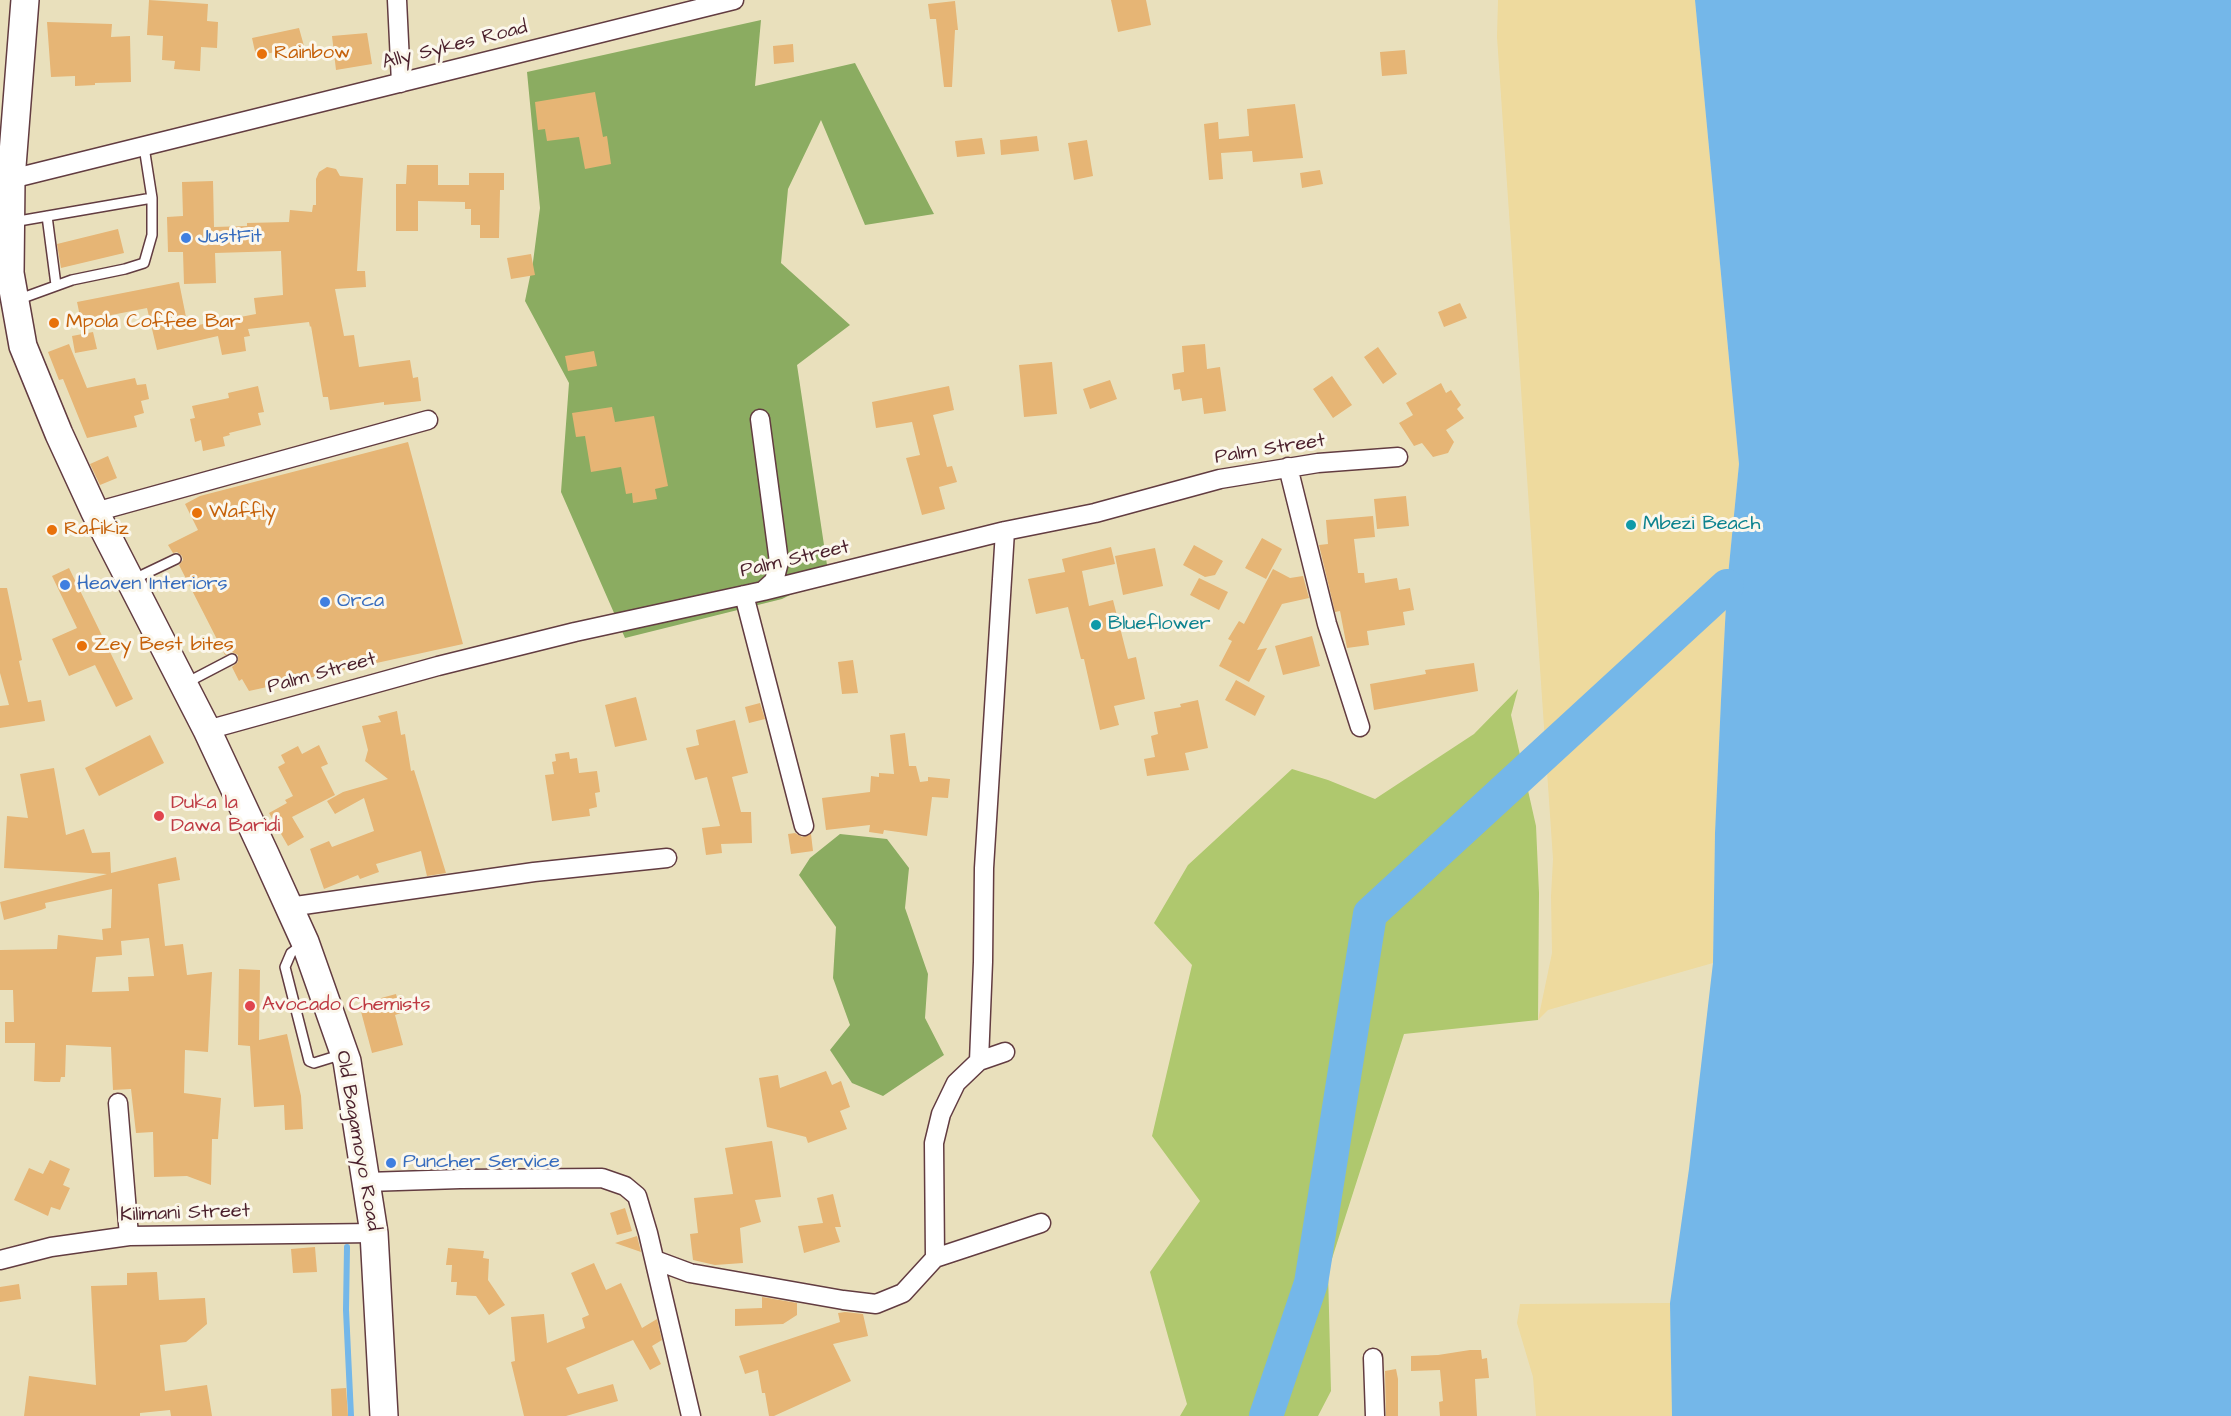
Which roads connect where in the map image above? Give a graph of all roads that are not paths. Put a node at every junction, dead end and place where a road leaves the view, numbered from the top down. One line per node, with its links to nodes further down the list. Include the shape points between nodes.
1 (25, 0): 7 (main road, Old Bagamoyo Road, via 12,119)
2 (397, 0): 5 (street)
3 (734, 0): 4 (street, Ally Sykes Road)
4 (666, 9): 5 (street, Ally Sykes Road)
5 (401, 83): 6 (street, Ally Sykes Road)
6 (144, 147): 7 (street, Ally Sykes Road); 8 (lane)
7 (11, 178): 10 (main road, Old Bagamoyo Road)
8 (152, 198): 9 (lane); 11 (lane, via 152,235 144,263)
9 (46, 216): 10 (lane); 11 (lane)
10 (11, 222): 12 (main road, Old Bagamoyo Road)
11 (56, 285): 12 (lane)
12 (14, 301): 17 (main road, Old Bagamoyo Road, via 23,346)
13 (760, 419): 21 (street, via 779,562 774,581)
14 (428, 420): 17 (street)
15 (1398, 457): 16 (street, Palm Street)
16 (1288, 467): 18 (street, Palm Street, via 1220,479 1095,513); 25 (street, via 1327,624)
17 (94, 512): 20 (main road, Old Bagamoyo Road)
18 (1005, 531): 21 (street, Palm Street); 33 (street, via 984,868)
19 (176, 559): 20 (lane)
20 (129, 582): 24 (main road, Old Bagamoyo Road)
21 (763, 591): 22 (street, Palm Street)
22 (744, 595): 26 (street, Palm Street, via 438,666); 27 (street)
23 (232, 659): 24 (lane)
24 (183, 684): 26 (main road, Old Bagamoyo Road)
25 (1360, 728)
26 (207, 730): 29 (main road, Old Bagamoyo Road)
27 (804, 826)
28 (667, 858): 29 (street, via 534,872)
29 (289, 908): 30 (main road, Old Bagamoyo Road)
30 (304, 942): 32 (main road, Old Bagamoyo Road); 32 (lane, via 291,953 285,967 309,1061 314,1063)
31 (1005, 1052): 33 (street)
32 (344, 1053): 35 (main road, Old Bagamoyo Road)
33 (979, 1061): 39 (street, via 956,1083 941,1114 934,1143)
34 (118, 1103): 38 (street)
35 (367, 1182): 37 (main road, Old Bagamoyo Road); 41 (street, via 602,1178 625,1186 637,1196)
36 (1041, 1222): 39 (street)
37 (374, 1233): 38 (street, Kilimani Street); 43 (main road, Old Bagamoyo Road)
38 (129, 1236): 40 (street, Kilimani Street, via 51,1247)
39 (935, 1258): 41 (street, via 903,1293 876,1304 690,1273)
40 (0, 1260)
41 (655, 1260): 44 (street)
42 (1373, 1358): 45 (street)
43 (384, 1416)
44 (691, 1416)
45 (1375, 1416)

